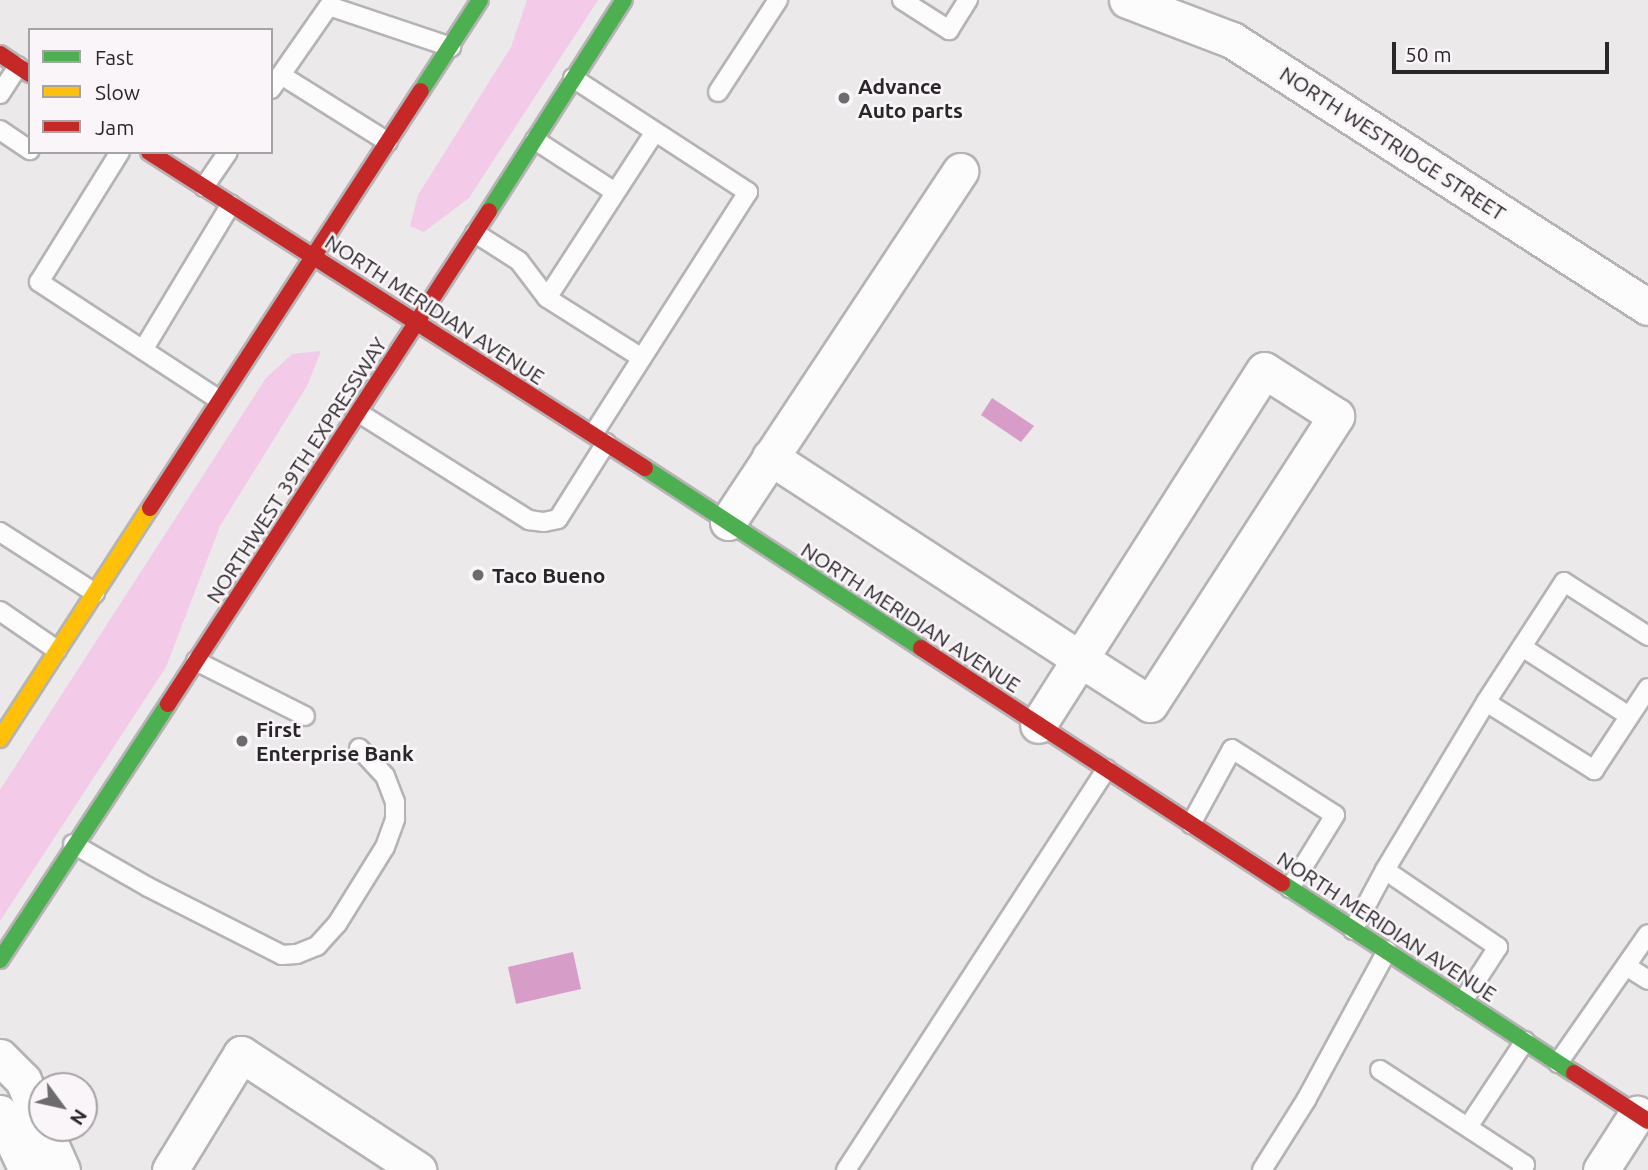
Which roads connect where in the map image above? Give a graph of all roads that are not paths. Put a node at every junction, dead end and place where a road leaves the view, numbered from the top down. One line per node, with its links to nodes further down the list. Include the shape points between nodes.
1 (481, 0): 7 (main road)
2 (624, 0): 10 (main road, NORTHWEST 39TH EXPRESSWAY)
3 (778, 0): 12 (lane)
4 (902, 0): 5 (lane, via 949,30)
5 (968, 0)
6 (1126, 0): 29 (street, NORTH WESTRIDGE STREET, via 1232,40)
7 (451, 47): 11 (lane, via 329,6); 17 (main road)
8 (0, 54): 9 (main road)
9 (24, 70): 13 (lane)
10 (573, 78): 15 (lane); 16 (main road, NORTHWEST 39TH EXPRESSWAY)
11 (276, 82): 17 (lane)
12 (718, 92)
13 (0, 93)
14 (0, 130): 18 (lane)
15 (655, 132): 24 (lane); 32 (lane, via 748,192)
16 (535, 140): 24 (lane); 26 (main road, NORTHWEST 39TH EXPRESSWAY)
17 (388, 142): 27 (main road)
18 (28, 149)
19 (119, 154): 31 (lane, via 39,282)
20 (152, 154): 23 (main road, NORTH MERIDIAN AVENUE)
21 (227, 154): 23 (lane)
22 (960, 171): 36 (street)
23 (204, 187): 25 (main road, NORTH MERIDIAN AVENUE)
24 (615, 192): 28 (lane)
25 (231, 204): 27 (main road, NORTH MERIDIAN AVENUE); 31 (lane)
26 (475, 233): 28 (lane, via 519,261); 30 (main road, NORTHWEST 39TH EXPRESSWAY)
27 (312, 256): 30 (main road, NORTH MERIDIAN AVENUE); 33 (main road)
28 (547, 298): 32 (lane)
29 (1648, 307)
30 (418, 323): 34 (main road, NORTHWEST 39TH EXPRESSWAY); 35 (main road, NORTH MERIDIAN AVENUE)
31 (143, 350): 33 (lane)
32 (642, 358): 35 (lane)
33 (219, 400): 39 (main road)
34 (359, 413): 35 (lane, via 529,520 544,522 558,519); 45 (main road, NORTHWEST 39TH EXPRESSWAY)
35 (599, 439): 37 (main road, NORTH MERIDIAN AVENUE)
36 (770, 457): 37 (street); 44 (street)
37 (728, 522): 50 (main road, NORTH MERIDIAN AVENUE)
38 (0, 532): 39 (lane)
39 (94, 593): 43 (main road)
40 (0, 611): 43 (lane)
41 (1648, 636): 42 (lane, via 1564,582)
42 (1522, 647): 47 (lane); 49 (lane)
43 (57, 650): 51 (main road)
44 (1080, 659): 44 (street, via 1264,370 1336,416 1150,704); 50 (street)
45 (196, 661): 48 (lane); 55 (main road, NORTHWEST 39TH EXPRESSWAY)
46 (1648, 688): 49 (lane)
47 (1486, 702): 49 (lane, via 1594,770); 56 (lane)
48 (305, 716)
49 (1629, 716)
50 (1038, 725): 53 (main road, NORTH MERIDIAN AVENUE)
51 (0, 739)
52 (359, 748): 55 (lane, via 385,776 395,802 395,819 385,847 337,924 317,946 297,954 282,955)
53 (1106, 769): 54 (main road, NORTH MERIDIAN AVENUE); 78 (lane)
54 (1191, 824): 57 (main road, NORTH MERIDIAN AVENUE); 57 (lane, via 1231,749 1324,808 1335,816)
55 (73, 844): 61 (main road, NORTHWEST 39TH EXPRESSWAY)
56 (1385, 870): 58 (lane); 64 (lane, via 1498,947)
57 (1290, 888): 58 (main road, NORTH MERIDIAN AVENUE)
58 (1353, 930): 60 (main road, NORTH MERIDIAN AVENUE)
59 (1648, 934): 62 (lane)
60 (1387, 951): 64 (main road, NORTH MERIDIAN AVENUE); 79 (lane, via 1306,1100)
61 (0, 960)
62 (1626, 966): 63 (lane); 67 (lane)
63 (1648, 981)
64 (1463, 1001): 65 (main road, NORTH MERIDIAN AVENUE)
65 (1525, 1041): 67 (main road, NORTH MERIDIAN AVENUE); 72 (lane)
66 (0, 1057): 69 (street)
67 (1558, 1063): 71 (main road, NORTH MERIDIAN AVENUE)
68 (1380, 1070): 72 (lane)
69 (28, 1092)
70 (0, 1113): 74 (street)
71 (1643, 1117): 81 (street)
72 (1468, 1127): 80 (lane, via 1525,1165)
73 (50, 1142): 75 (street)
74 (27, 1170)
75 (62, 1170)
76 (170, 1170): 77 (street, via 241,1054)
77 (418, 1170)
78 (846, 1170)
79 (1262, 1170)
80 (1522, 1170)
81 (1601, 1170)

